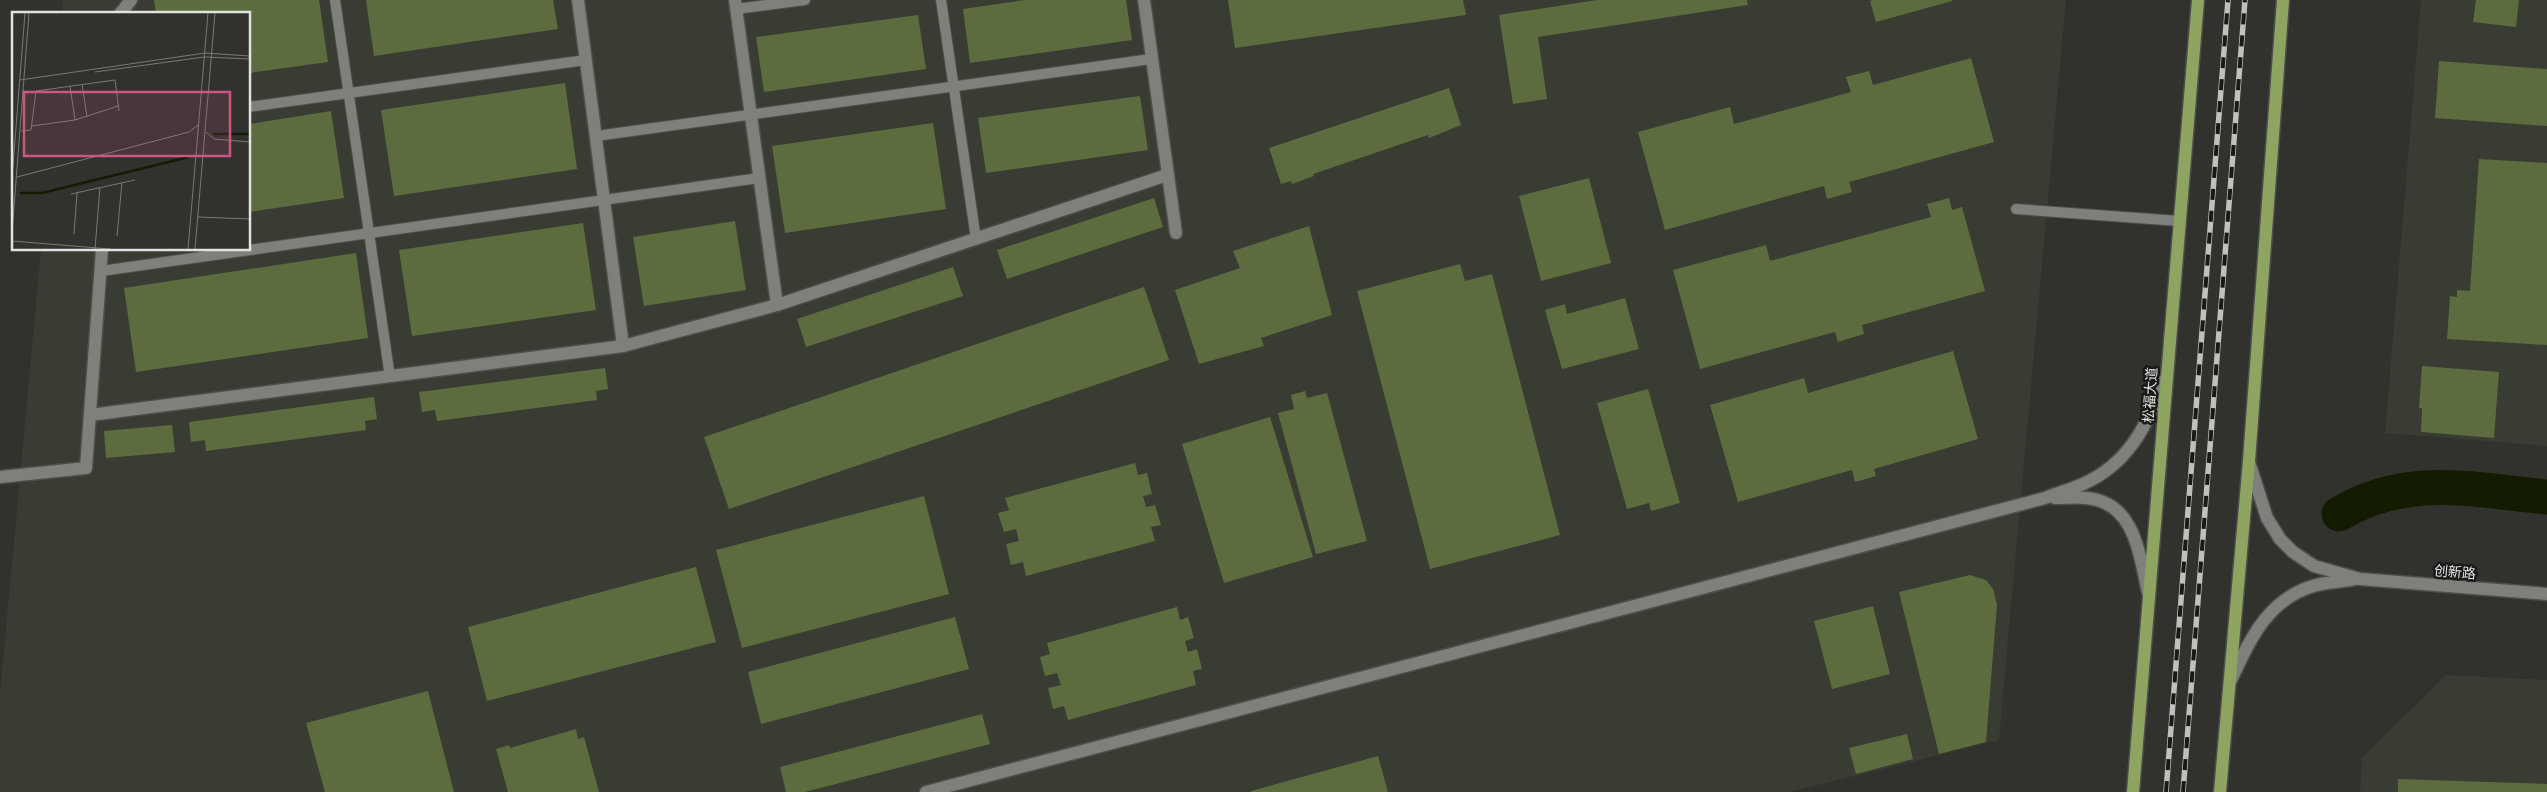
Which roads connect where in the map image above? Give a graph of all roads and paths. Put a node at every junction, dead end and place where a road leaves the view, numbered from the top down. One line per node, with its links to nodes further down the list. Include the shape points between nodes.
1 (131, 0): 10 (street)
2 (335, 0): 14 (lane)
3 (578, 0): 12 (street)
4 (805, 0): 9 (lane)
5 (941, 0): 13 (lane)
6 (1144, 0): 11 (street)
7 (2198, 0): 22 (main road, 松福大道)
8 (2283, 0): 35 (main road)
9 (736, 5): 16 (street)
10 (122, 12)
11 (1151, 59): 13 (lane); 18 (street)
12 (586, 60): 14 (lane); 17 (street)
13 (954, 87): 16 (lane); 25 (lane)
14 (348, 93): 15 (lane); 23 (lane)
15 (250, 107)
16 (751, 114): 17 (lane); 19 (street)
17 (596, 136): 20 (street)
18 (1167, 176): 24 (street); 25 (street)
19 (759, 178): 20 (lane); 30 (street)
20 (604, 200): 23 (lane); 31 (street)
21 (2016, 209): 22 (lane)
22 (2179, 221): 33 (main road, 松福大道)
23 (369, 233): 28 (lane); 32 (lane)
24 (1176, 233)
25 (976, 239): 30 (street)
26 (102, 250): 29 (street)
27 (249, 250): 29 (lane)
28 (250, 250)
29 (101, 271): 34 (street)
30 (777, 305): 31 (street)
31 (623, 346): 32 (street)
32 (390, 376): 34 (street)
33 (2166, 377): 37 (street, via 2134,446 2116,465 2091,481); 40 (main road, 松福大道)
34 (90, 415): 36 (street, via 86,468)
35 (2248, 461): 38 (street, 创新路, via 2267,518 2280,539 2314,566); 41 (main road)
36 (0, 477)
37 (2045, 498): 40 (street, via 2086,498 2101,501 2121,513 2131,526 2137,543); 42 (street)
38 (2360, 578): 39 (street, 创新路); 41 (street, 创新路, via 2313,586 2290,597 2267,614 2254,632)
39 (2547, 594)
40 (2149, 596): 43 (main road, 松福大道)
41 (2229, 684): 44 (main road)
42 (926, 792)
43 (2133, 792)
44 (2220, 792)

